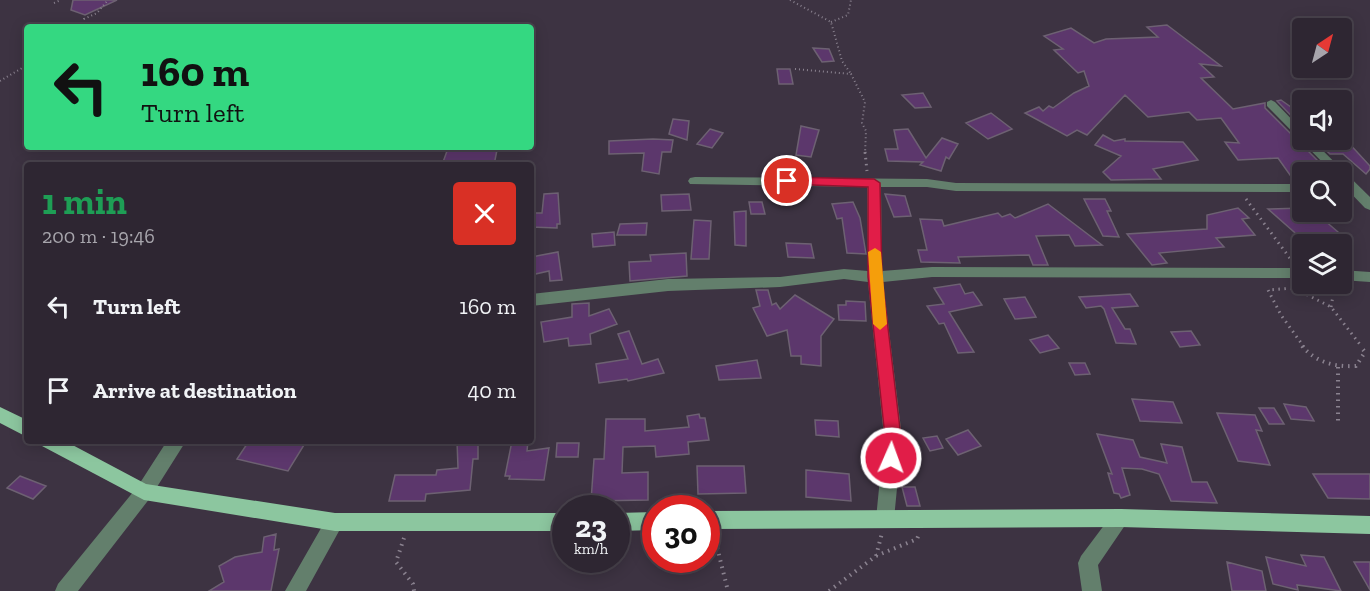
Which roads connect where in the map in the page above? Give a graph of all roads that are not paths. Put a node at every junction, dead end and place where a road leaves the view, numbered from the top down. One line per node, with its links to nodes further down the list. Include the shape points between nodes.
1 (1271, 104): 2 (street)
2 (1292, 126)
3 (1315, 150): 4 (street)
4 (1328, 162)
5 (696, 181): 6 (street)
6 (874, 183): 8 (street, via 956,187); 15 (street)
7 (1352, 185): 10 (street)
8 (1292, 188)
9 (1352, 189): 10 (street)
10 (1356, 189): 11 (street); 12 (street)
11 (1370, 189)
12 (1370, 205)
13 (1292, 273): 15 (street, via 932,272)
14 (1352, 276): 16 (street)
15 (875, 277): 17 (street, via 844,274 780,282 668,285); 24 (street, via 893,437)
16 (1370, 277)
17 (534, 300)
18 (0, 414): 19 (main road)
19 (24, 427)
20 (54, 444): 22 (main road)
21 (175, 444): 22 (street)
22 (144, 492): 26 (main road); 29 (street)
23 (1121, 518): 24 (main road); 28 (main road); 31 (street, via 1088,563)
24 (885, 519): 25 (main road)
25 (720, 520)
26 (335, 522): 27 (main road); 30 (street)
27 (552, 522)
28 (1370, 525)
29 (65, 591)
30 (295, 591)
31 (1092, 591)

